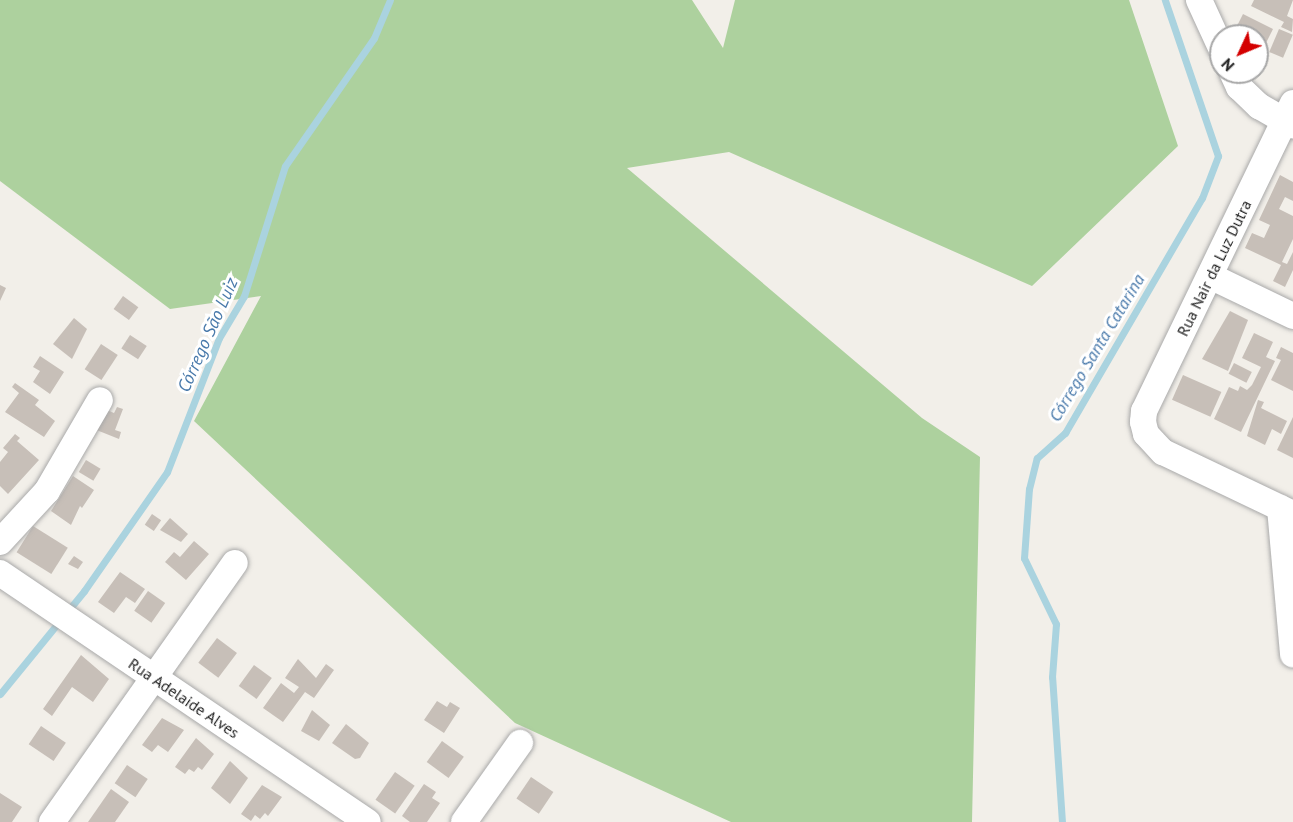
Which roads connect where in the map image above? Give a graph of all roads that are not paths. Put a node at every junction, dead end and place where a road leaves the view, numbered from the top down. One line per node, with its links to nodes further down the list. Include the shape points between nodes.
1 (1199, 0): 2 (street)
2 (1210, 24)
3 (1238, 84): 4 (street, via 1259,106)
4 (1290, 117): 5 (street, Rua Nair da Luz Dutra)
5 (1210, 276): 6 (street); 8 (street, Rua Nair da Luz Dutra, via 1144,411 1146,434 1163,452)
6 (1293, 316)
7 (100, 400): 9 (street, via 46,491)
8 (1287, 511): 12 (street)
9 (0, 542)
10 (235, 563): 13 (street)
11 (0, 573): 13 (street, Rua Adelaide Alves)
12 (1293, 654)
13 (154, 677): 15 (street); 16 (street, Rua Adelaide Alves)
14 (520, 744): 17 (street)
15 (52, 822)
16 (368, 822)
17 (464, 822)

